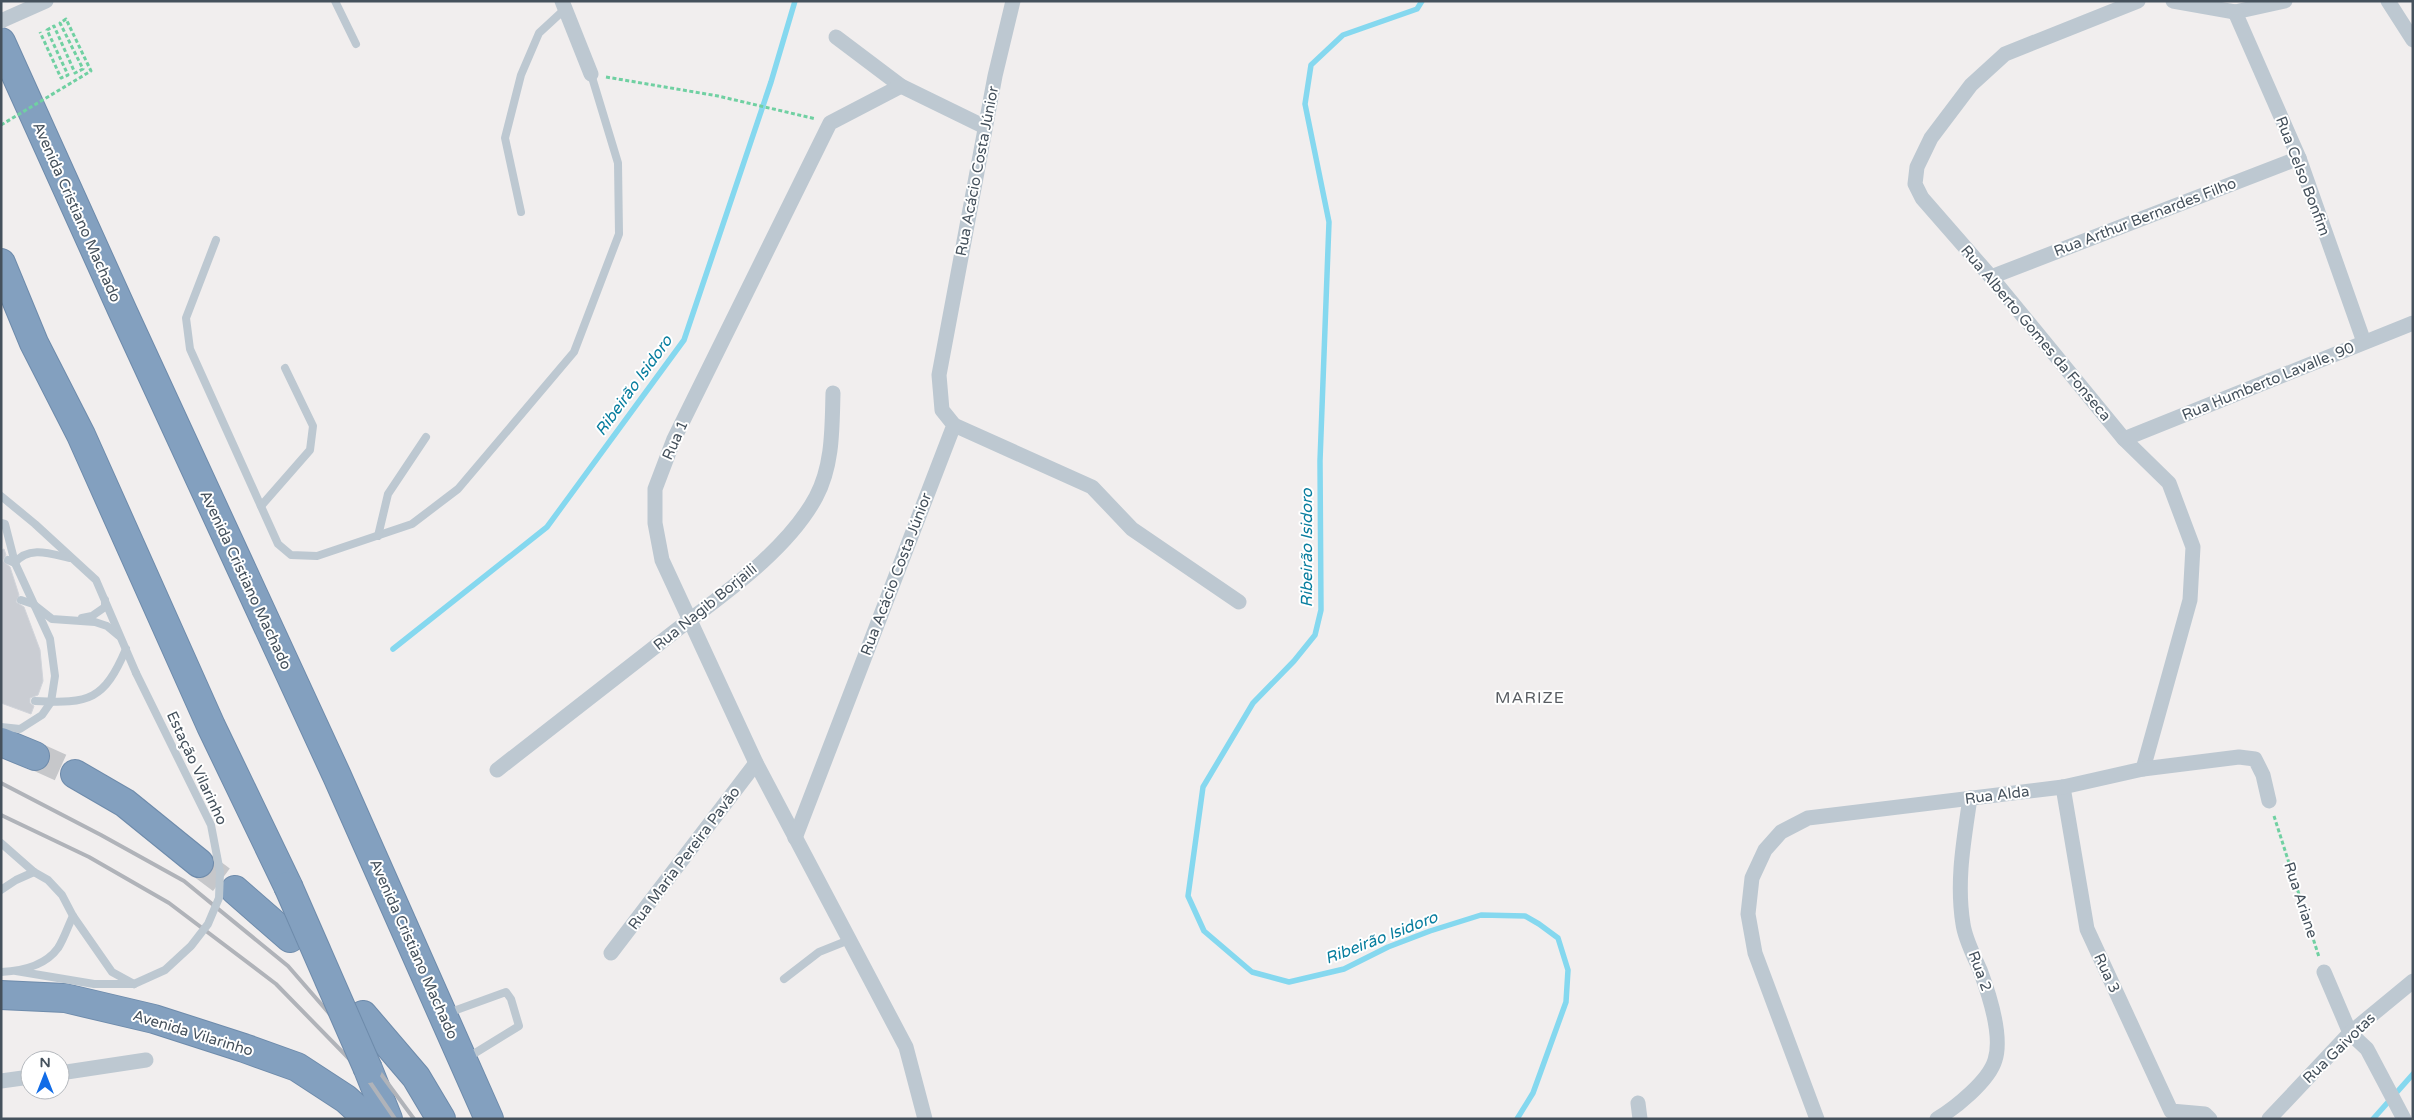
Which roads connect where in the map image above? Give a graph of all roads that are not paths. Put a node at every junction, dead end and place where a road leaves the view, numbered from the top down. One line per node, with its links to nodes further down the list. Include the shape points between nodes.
1 (46, 1): 11 (street)
2 (335, 1): 15 (lane)
3 (1014, 1): 18 (street, Rua Acácio Costa Júnior)
4 (2138, 1): 23 (street, Rua Alberto Gomes da Fonseca, via 2005,54 1971,85 1931,138 1917,166 1915,184 1922,198)
5 (2173, 1): 8 (street)
6 (2285, 1): 10 (street)
7 (2388, 1): 13 (street)
8 (2203, 4): 10 (street)
9 (564, 5): 16 (street); 20 (lane, via 539,32 521,75 505,138)
10 (2235, 12): 19 (street, Rua Celso Bonfim)
11 (1, 21)
12 (836, 38): 17 (street)
13 (2413, 40)
14 (1, 42): 75 (highway, Avenida Cristiano Machado)
15 (356, 44)
16 (591, 74): 34 (lane, via 618,163 619,234 574,352 458,489 412,524)
17 (901, 86): 18 (street); 42 (street, Rua 1, via 830,123 668,456 655,489 654,523 662,560)
18 (985, 127): 28 (street, Rua Acácio Costa Júnior, via 939,375 942,410)
19 (2299, 158): 23 (street, Rua Arthur Bernardes Filho); 25 (street, Rua Celso Bonfim)
20 (521, 212)
21 (216, 240): 32 (lane, via 186,318 190,349)
22 (1, 263): 85 (highway, bridge, via 34,343 81,435 211,726 288,886)
23 (1991, 277): 30 (street, Rua Alberto Gomes da Fonseca)
24 (2413, 322): 25 (street, Rua Humberto Lavalle, 90)
25 (2364, 342): 30 (street, Rua Humberto Lavalle, 90)
26 (285, 368): 32 (lane, via 314,426 310,450)
27 (833, 393): 42 (street, Rua Nagib Borjaili, via 827,470 816,497 794,528 755,568)
28 (954, 425): 39 (street, via 1092,487 1132,529); 57 (street, Rua Acácio Costa Júnior)
29 (426, 437): 34 (lane, via 388,494)
30 (2124, 439): 51 (street, Rua Alberto Gomes da Fonseca, via 2170,483 2193,547 2190,600)
31 (1, 496): 35 (lane, Estação Vilarinho)
32 (261, 506): 34 (lane, via 278,544 291,555 317,556)
33 (3, 523): 36 (lane)
34 (378, 536)
35 (72, 559): 36 (lane, Estação Vilarinho, via 37,552); 38 (lane, Estação Vilarinho, via 96,580)
36 (11, 561): 40 (lane)
37 (21, 600): 40 (lane)
38 (105, 600): 41 (lane, via 105,607 92,616); 43 (lane, Estação Vilarinho)
39 (1239, 602)
40 (33, 604): 41 (lane, via 52,619); 46 (lane, via 50,639 55,676)
41 (75, 620): 43 (lane, via 107,626)
42 (689, 620): 50 (street, Rua 1); 52 (street, Rua Nagib Borjaili)
43 (121, 637): 44 (lane, Estação Vilarinho)
44 (126, 649): 46 (lane, via 117,671 93,697); 72 (lane, Estação Vilarinho, bridge, via 211,825 220,872 219,898 208,924 191,946 165,970)
45 (36, 701): 46 (lane)
46 (51, 702): 47 (lane, via 42,715 20,729)
47 (1, 727)
48 (1, 742): 49 (highway)
49 (35, 756)
50 (756, 763): 57 (street, Rua 1); 66 (street, Rua Maria Pereira Pavão)
51 (2143, 768): 54 (street, Rua Alda); 56 (street, Rua Alda, via 2239,757 2255,759 2263,775)
52 (498, 770)
53 (74, 774): 59 (highway, via 125,803)
54 (2063, 787): 55 (street, Rua Alda); 91 (street, Rua 3, via 2087,929 2171,1111 2205,1114)
55 (1970, 798): 89 (street, Rua Alda, via 1808,818 1781,832 1765,850 1752,878 1748,914 1755,953); 90 (street, Rua 2, via 1959,880 1963,926 1989,994 1997,1028 1995,1060 1980,1084)
56 (2269, 801)
57 (795, 838): 65 (street)
58 (1, 843): 60 (lane)
59 (199, 862)
60 (34, 872): 61 (lane); 63 (lane, via 48,880 62,895)
61 (1, 890)
62 (235, 890): 64 (highway)
63 (73, 916): 67 (lane, Estação Vilarinho, via 58,949 39,965); 72 (lane, via 112,972)
64 (290, 938)
65 (849, 940): 70 (lane, via 819,952); 87 (street, via 906,1047)
66 (611, 953)
67 (16, 971): 68 (lane, Estação Vilarinho); 72 (lane, Estação Vilarinho, via 94,984)
68 (1, 972)
69 (2324, 972): 76 (street)
70 (784, 979)
71 (2413, 981): 76 (street, Rua Gaivotas)
72 (134, 984)
73 (1, 995): 84 (highway, Avenida Vilarinho, via 65,998 154,1020 262,1054 297,1067)
74 (363, 1015): 86 (highway, via 416,1076)
75 (444, 1015): 78 (highway, Avenida Cristiano Machado); 78 (lane, via 506,992 511,999 519,1026)
76 (2350, 1033): 92 (street, Rua Gaivotas); 93 (street, via 2367,1049)
77 (146, 1060): 79 (street)
78 (464, 1060): 83 (highway, Avenida Cristiano Machado)
79 (70, 1071)
80 (20, 1078): 81 (street)
81 (1, 1081)
82 (1638, 1103): 88 (street)
83 (489, 1116)
84 (368, 1119)
85 (388, 1119)
86 (441, 1119)
87 (925, 1119)
88 (1640, 1119)
89 (1817, 1119)
90 (1937, 1119)
91 (2210, 1119)
92 (2269, 1119)
93 (2404, 1119)

